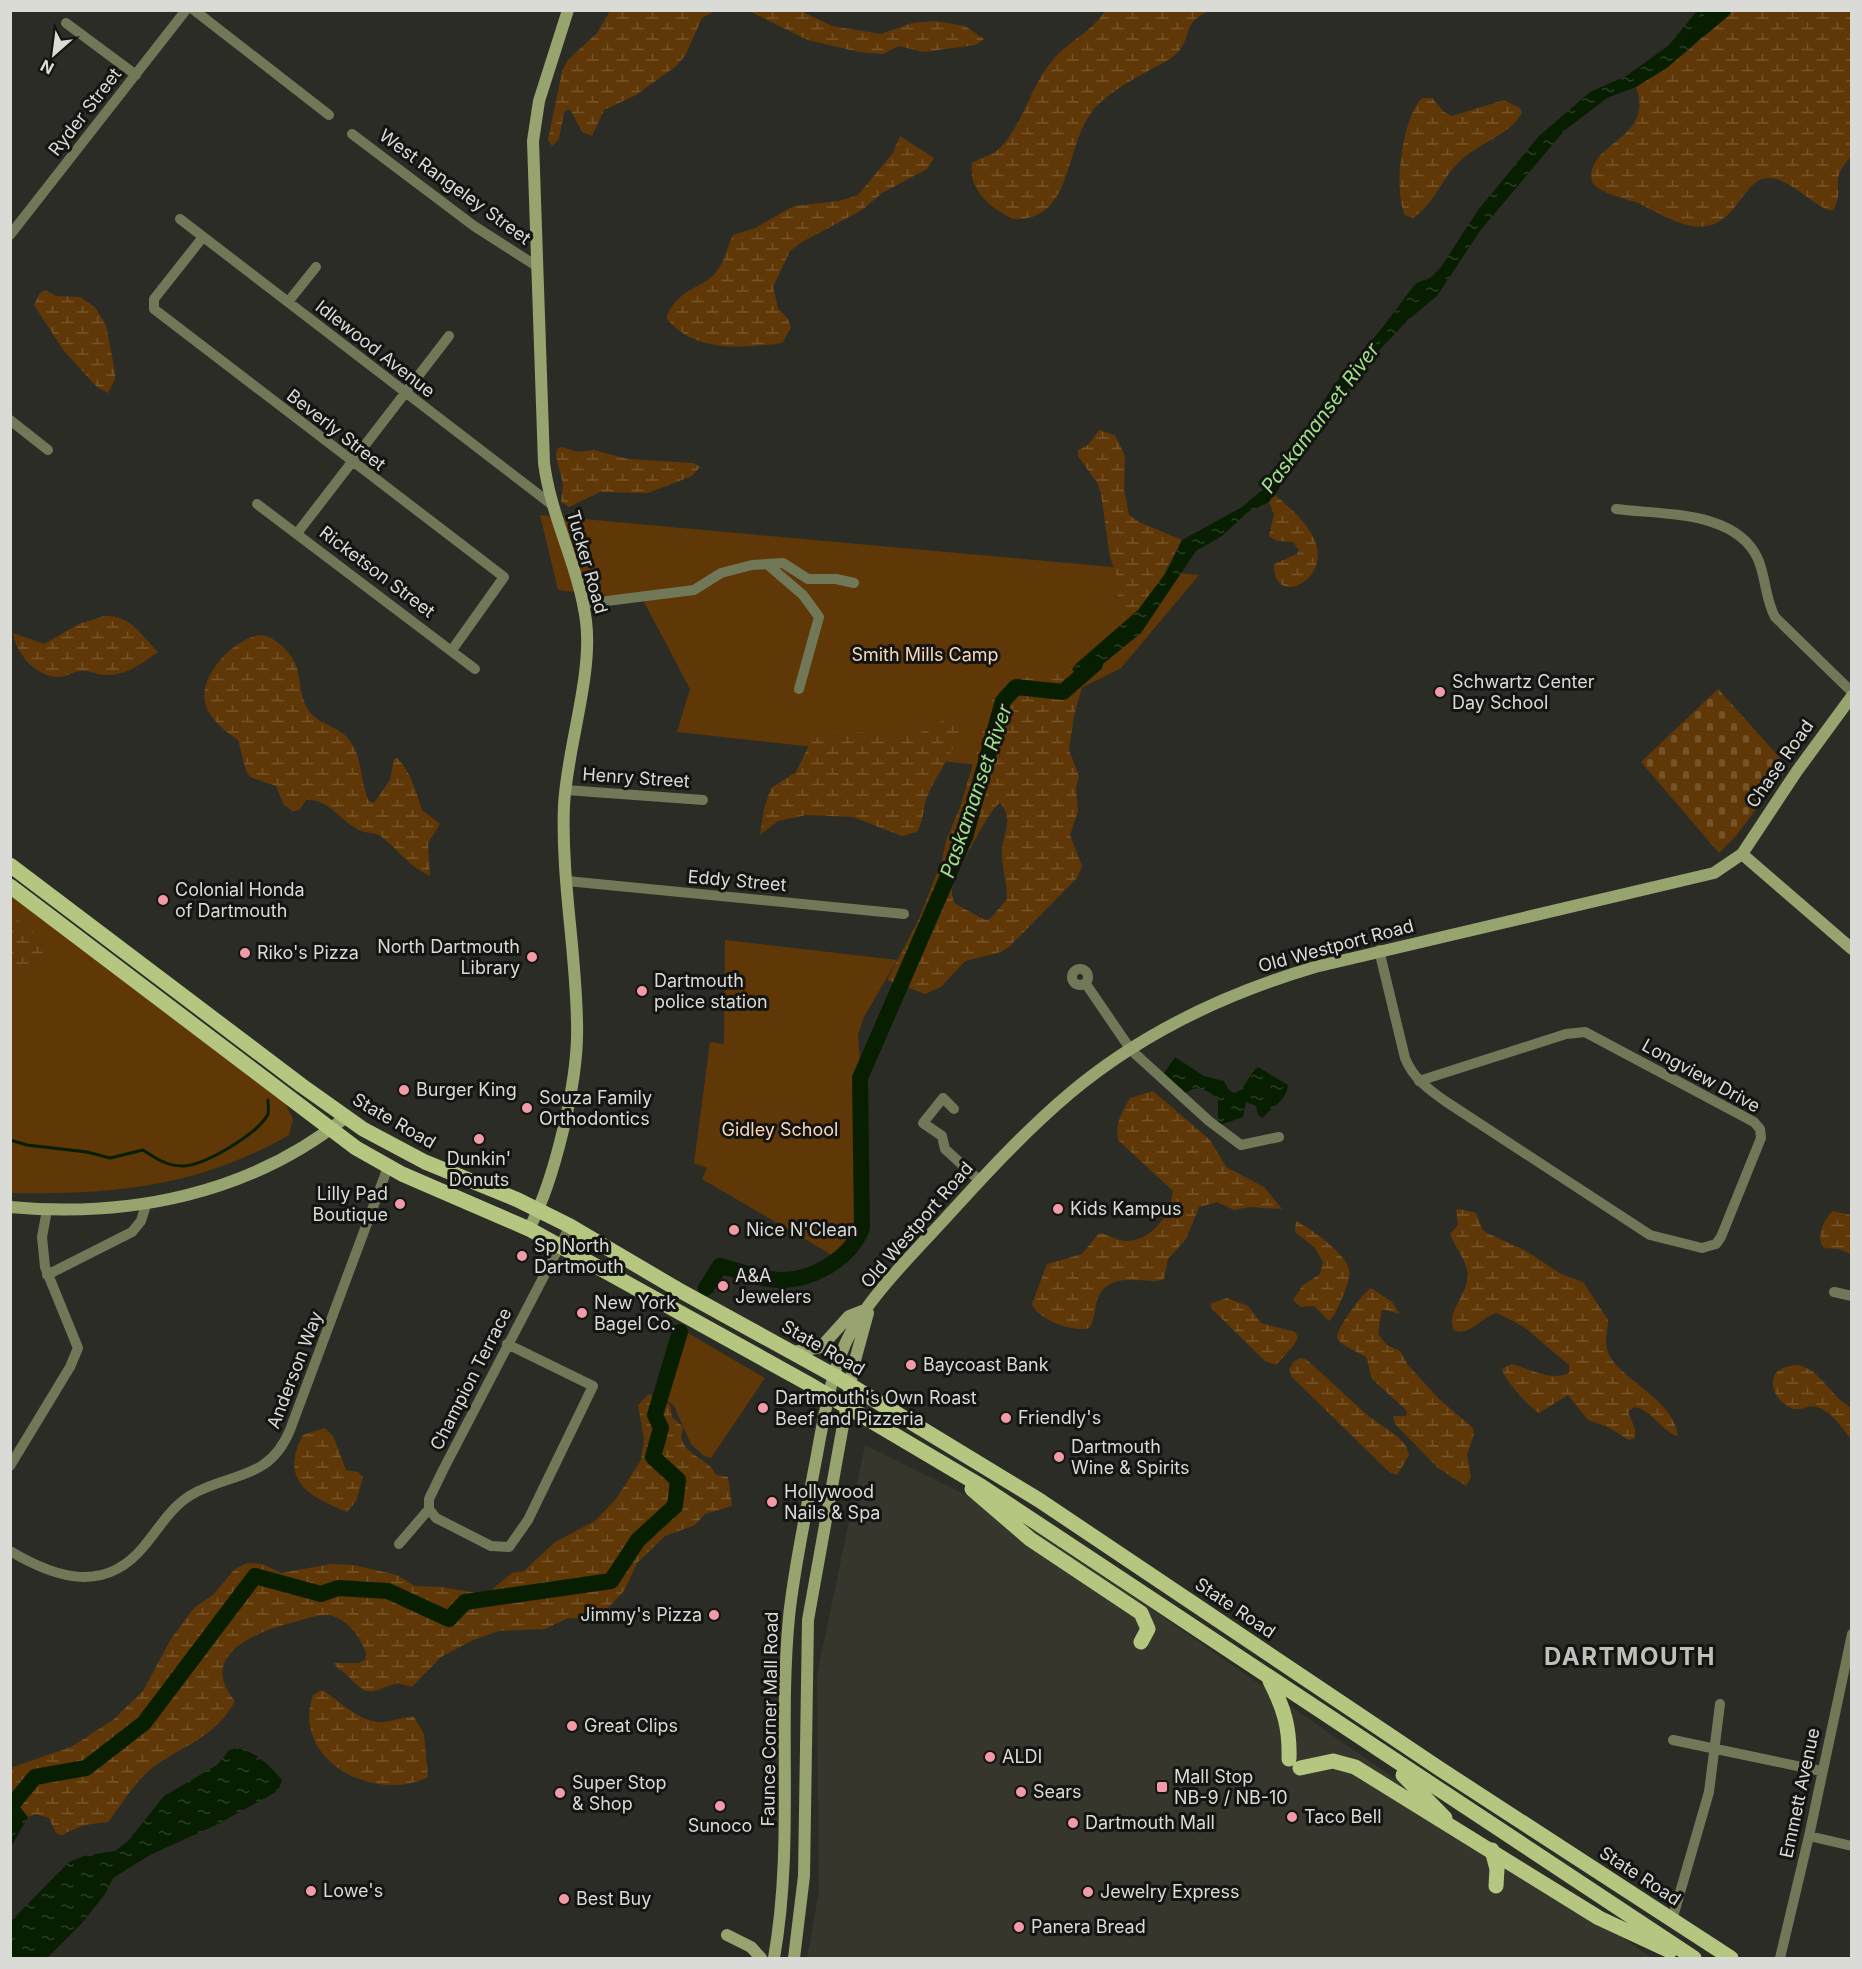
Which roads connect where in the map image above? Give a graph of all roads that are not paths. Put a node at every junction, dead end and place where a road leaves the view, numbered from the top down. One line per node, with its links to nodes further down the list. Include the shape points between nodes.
1 (186, 10): 5 (street, Ryder Street)
2 (194, 10): 6 (street)
3 (568, 10): 12 (main road, Tucker Road, via 534,125)
4 (66, 23): 5 (street)
5 (136, 75): 9 (street, Ryder Street)
6 (329, 115)
7 (352, 134): 12 (street, West Rangeley Street, via 474,226)
8 (180, 219): 10 (street, Idlewood Avenue)
9 (10, 235)
10 (203, 237): 13 (street, Idlewood Avenue); 18 (street, Beverly Street, via 152,305)
11 (316, 267): 13 (street)
12 (538, 267): 20 (main road, Tucker Road, via 542,433)
13 (288, 302): 15 (street, Idlewood Avenue)
14 (449, 336): 15 (street)
15 (405, 394): 18 (street); 20 (street, Idlewood Avenue)
16 (10, 420): 17 (street)
17 (48, 450)
18 (351, 463): 22 (street); 26 (street, Beverly Street, via 504,577)
19 (257, 504): 22 (street, Ricketson Street)
20 (551, 504): 25 (main road, Tucker Road)
21 (1616, 509): 29 (street, via 1725,525 1743,538 1760,562 1767,602 1775,617)
22 (298, 532): 26 (street, Ricketson Street)
23 (768, 565): 24 (street, via 783,563 808,579); 25 (street, via 722,573 694,590); 28 (street, via 803,595 819,617)
24 (854, 583)
25 (583, 604): 30 (main road, Tucker Road, via 586,652)
26 (452, 650): 27 (street, Ricketson Street)
27 (475, 669)
28 (799, 689)
29 (1851, 694): 32 (main road, Chase Road)
30 (566, 790): 31 (street, Henry Street); 35 (main road, Tucker Road)
31 (703, 800)
32 (1742, 854): 38 (main road, Old Westport Road, via 1714,873); 39 (main road)
33 (10, 865): 34 (main road, State Road)
34 (29, 880): 36 (main road); 44 (main road, State Road)
35 (567, 881): 37 (street, Eddy Street); 51 (main road, Tucker Road, via 578,1021 576,1059)
36 (15, 890): 45 (main road)
37 (904, 914)
38 (1379, 950): 41 (main road, Old Westport Road, via 1261,984 1179,1021); 42 (street, Longview Drive, via 1405,1058)
39 (1851, 950)
40 (1086, 984): 41 (street)
41 (1131, 1050): 46 (street, via 1241,1145); 48 (main road, Old Westport Road, via 1070,1093)
42 (1419, 1081): 42 (street, Longview Drive, via 1504,1052 1585,1032 1754,1122 1761,1138 1721,1237 1708,1248 1694,1247 1641,1230)
43 (954, 1109): 48 (street, via 942,1098 923,1123 942,1136 945,1149)
44 (346, 1117): 45 (main road); 51 (main road, State Road, via 425,1162)
45 (330, 1129): 47 (main road); 49 (main road, via 302,1148 242,1176 194,1194)
46 (1279, 1137)
47 (388, 1167): 54 (main road); 70 (street, Anderson Way, via 298,1410 278,1452 252,1472 203,1489 182,1501 121,1569 78,1577 40,1567)
48 (980, 1181): 59 (main road, Old Westport Road)
49 (146, 1205): 52 (main road); 56 (street, via 132,1232)
50 (10, 1207): 52 (main road)
51 (539, 1209): 53 (main road, State Road); 54 (main road, Tucker Road)
52 (47, 1210): 56 (street, via 42,1237)
53 (570, 1226): 55 (street, Champion Terrace); 61 (main road, State Road)
54 (529, 1229): 55 (main road)
55 (559, 1246): 60 (street, Champion Terrace); 64 (main road)
56 (47, 1275): 66 (street, via 78,1348)
57 (1834, 1292): 58 (street)
58 (1851, 1296)
59 (868, 1308): 61 (main road, via 849,1316 821,1347); 62 (main road, Old Westport Road, via 852,1330); 63 (main road, Old Westport Road)
60 (507, 1344): 68 (street, Champion Terrace, via 429,1499); 68 (street, via 593,1386 512,1545 491,1546 436,1518)
61 (794, 1352): 62 (main road, State Road)
62 (835, 1376): 63 (main road, State Road); 64 (main road, Faunce Corner Mall Road)
63 (850, 1385): 65 (main road, Faunce Corner Mall Road); 84 (main road, State Road, via 1039,1500)
64 (829, 1396): 65 (main road); 87 (main road, Faunce Corner Mall Road, via 789,1616 784,1874)
65 (846, 1407): 67 (main road); 88 (main road, Faunce Corner Mall Road, via 808,1620 804,1876)
66 (10, 1466)
67 (952, 1470): 72 (main road, via 1023,1533 1141,1613 1148,1629); 73 (main road)
68 (429, 1509): 69 (street, Champion Terrace)
69 (399, 1544)
70 (10, 1551)
71 (1851, 1634): 78 (street, Emmett Avenue)
72 (1141, 1642)
73 (1269, 1678): 77 (main road); 79 (main road, via 1287,1717 1295,1764 1348,1764)
74 (1720, 1704): 76 (street)
75 (1673, 1740): 76 (street)
76 (1714, 1750): 78 (street); 84 (street, via 1705,1809)
77 (1382, 1754): 79 (main road); 90 (main road)
78 (1821, 1771): 80 (street, Emmett Avenue)
79 (1456, 1829): 82 (main road)
80 (1809, 1836): 81 (street); 92 (street, Emmett Avenue)
81 (1851, 1846)
82 (1492, 1850): 83 (main road); 83 (main road, via 1496,1886)
83 (1527, 1872): 89 (main road, via 1607,1922)
84 (1672, 1920): 91 (main road, State Road)
85 (727, 1935): 86 (main road, via 751,1947)
86 (761, 1959)
87 (774, 1959)
88 (794, 1959)
89 (1687, 1959)
90 (1694, 1959)
91 (1731, 1959)
92 (1780, 1959)

